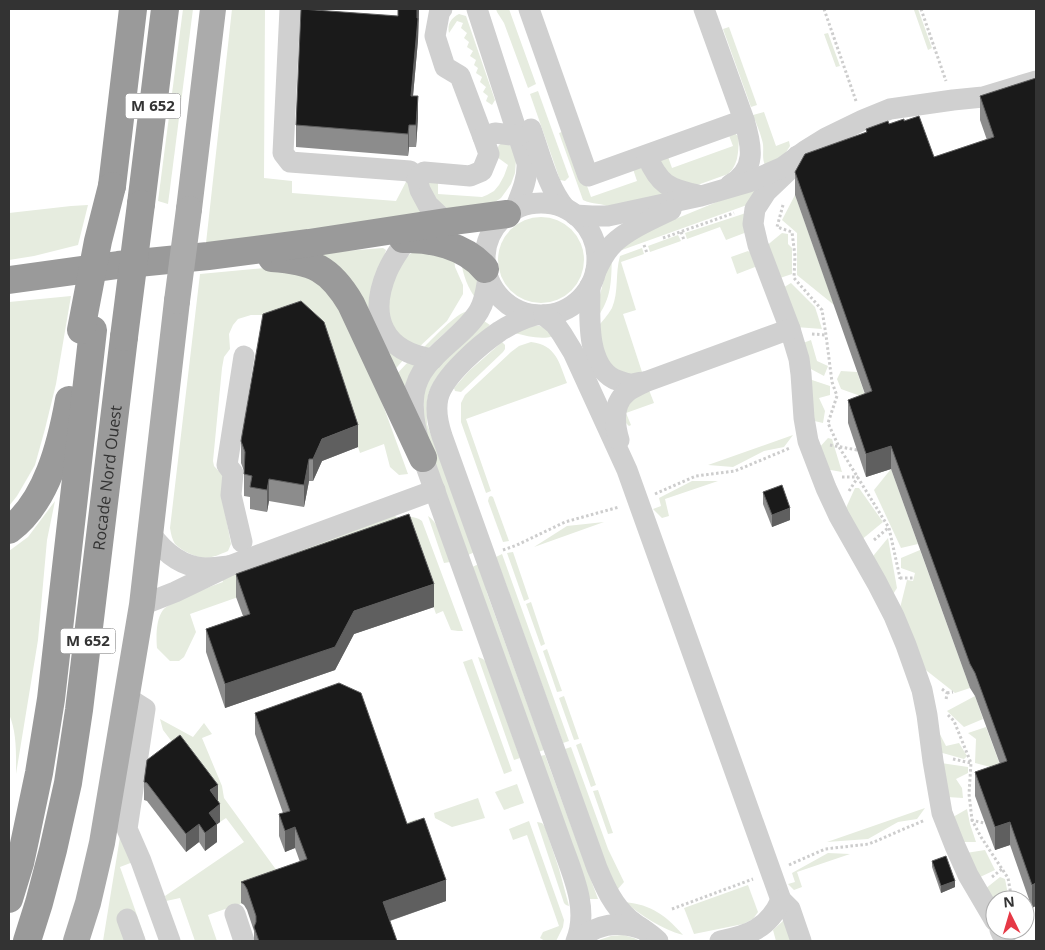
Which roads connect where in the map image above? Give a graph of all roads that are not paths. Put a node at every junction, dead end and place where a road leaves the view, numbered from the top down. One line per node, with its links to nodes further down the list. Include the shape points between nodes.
1 (133, 9): 29 (highway, M 652, bridge, via 112,186 98,242)
2 (165, 9): 49 (highway, Rocade Nord Ouest / M 652, bridge, via 80,710 55,840)
3 (213, 9): 37 (main road, bridge)
4 (290, 9): 15 (street, via 283,153 290,162 410,171)
5 (442, 9): 12 (street, via 435,36 445,67 460,76)
6 (529, 9): 13 (street, via 588,176)
7 (704, 9): 10 (street)
8 (479, 14): 11 (street); 19 (street, via 518,96 554,191)
9 (1036, 82): 14 (street, via 983,97 890,109 826,138)
10 (744, 120): 13 (street); 16 (street, via 750,146 749,164 745,174)
11 (518, 136): 12 (street, via 495,133); 18 (street, via 527,169 523,190)
12 (483, 137): 15 (street, via 489,154 482,171 470,176 424,172)
13 (647, 156): 17 (street, via 663,182 680,192)
14 (797, 156): 16 (street, via 783,168); 28 (street, via 754,209 753,224)
15 (417, 178): 20 (street, via 428,205)
16 (723, 189): 17 (street)
17 (700, 196): 19 (street, via 608,216); 26 (street, via 617,240 603,256)
18 (511, 212): 19 (street, via 526,205 542,203 554,204); 20 (highway); 24 (street, via 496,225 488,238 485,248)
19 (570, 212): 26 (street, via 587,228 595,244 597,256)
20 (446, 222): 22 (highway)
21 (407, 239): 22 (highway); 24 (highway, via 447,244 473,258); 31 (street, via 384,281 380,318 385,332 396,345 411,354)
22 (309, 243): 23 (highway)
23 (208, 256): 25 (highway); 33 (highway, via 292,259 312,264 328,274 351,304)
24 (487, 274): 27 (street, via 504,301 518,310); 31 (street, via 485,298 479,311)
25 (9, 280)
26 (592, 280): 27 (street, via 578,301 568,308); 32 (street, via 590,326 601,368 622,382)
27 (539, 315): 34 (street, via 554,324 574,352); 48 (street, via 517,321 495,334 452,372 438,398 437,417 597,868 615,904)
28 (790, 329): 32 (street); 45 (street, via 799,359 808,441 826,488 894,616 906,646 928,715 942,813 968,875)
29 (87, 330): 36 (highway, via 58,452 33,504); 42 (highway, Rocade Nord Ouest / M 652, via 51,699 26,835)
30 (244, 356): 38 (street, via 227,465 233,473 230,495)
31 (433, 359): 33 (street, via 420,376 414,394 416,427)
32 (644, 382): 34 (street, via 621,397 614,417)
33 (424, 458): 35 (street)
34 (628, 470): 43 (street)
35 (435, 490): 39 (street); 55 (street, via 577,892 582,919)
36 (9, 530)
37 (150, 533): 39 (street, via 168,553 186,564 204,568); 40 (main road)
38 (242, 542)
39 (229, 566): 40 (street)
40 (142, 605): 41 (main road)
41 (126, 697): 44 (main road, via 102,842); 53 (street, via 145,709 127,828)
42 (9, 899)
43 (781, 900): 57 (street, via 770,919 760,927); 58 (street, via 790,909)
44 (88, 903): 50 (main road); 51 (main road)
45 (985, 904)
46 (235, 914): 54 (street)
47 (127, 919): 52 (street)
48 (649, 935): 55 (street, via 628,925 613,924 592,930); 56 (street)
49 (27, 941)
50 (76, 941)
51 (85, 941)
52 (135, 941)
53 (170, 941)
54 (244, 941)
55 (577, 941)
56 (668, 941)
57 (720, 941)
58 (801, 941)

